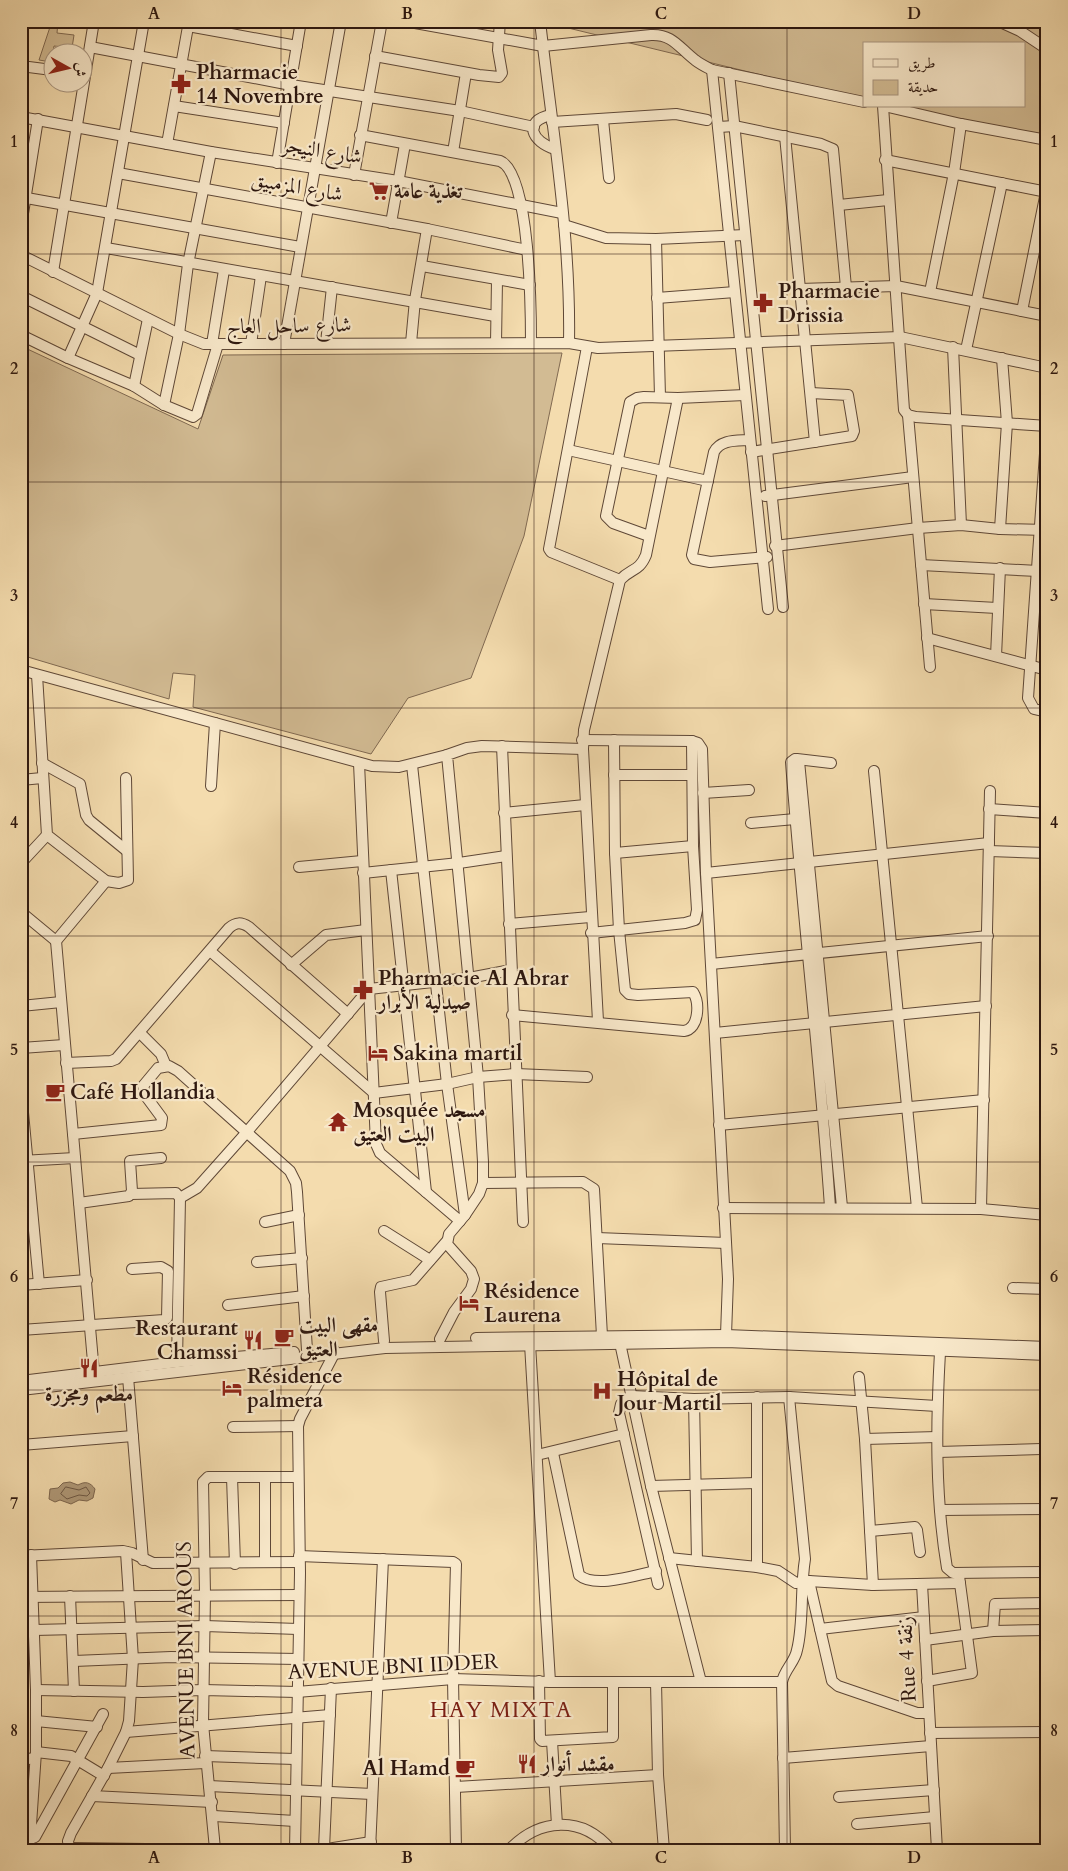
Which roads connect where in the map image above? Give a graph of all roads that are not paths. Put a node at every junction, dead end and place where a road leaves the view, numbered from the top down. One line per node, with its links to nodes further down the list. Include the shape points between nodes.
1 (94, 21): 13 (street)
2 (144, 21): 18 (street)
3 (301, 21): 15 (street)
4 (341, 21): 27 (street)
5 (382, 21): 19 (street)
6 (404, 21): 10 (street)
7 (500, 21): 12 (street)
8 (540, 21): 16 (street)
9 (998, 21): 17 (street)
10 (429, 23): 12 (street)
11 (189, 24): 15 (street); 20 (street)
12 (500, 38): 16 (street); 24 (street, via 501,75 492,77)
13 (91, 42)
14 (92, 46): 18 (street)
15 (297, 46): 26 (street)
16 (542, 46): 23 (street, via 659,34 676,41 695,60); 36 (street)
17 (1047, 49)
18 (138, 56): 20 (street); 46 (street)
19 (375, 56): 24 (street); 29 (street)
20 (182, 65): 26 (street); 31 (street)
21 (21, 66): 22 (street)
22 (42, 69)
23 (712, 70): 25 (street); 45 (street)
24 (466, 73): 34 (street)
25 (728, 73): 30 (street); 43 (street)
26 (291, 85): 27 (street); 40 (street)
27 (329, 91): 29 (street); 57 (street)
28 (82, 92): 42 (street)
29 (368, 96): 34 (street); 47 (street)
30 (863, 102)
31 (174, 106): 40 (street); 50 (street)
32 (884, 108): 55 (street)
33 (893, 108): 41 (street)
34 (460, 111): 44 (street); 54 (street)
35 (21, 116): 37 (street, شارع النيجر)
36 (552, 118): 38 (street); 44 (street, via 540,118); 52 (street)
37 (38, 119): 42 (street, شارع النيجر); 66 (street)
38 (603, 120): 39 (street, via 676,114); 61 (street)
39 (707, 120)
40 (284, 123): 56 (street)
41 (961, 124): 49 (street); 59 (street)
42 (77, 126): 46 (street, شارع النيجر); 68 (street)
43 (734, 126): 45 (street); 48 (street); 79 (street)
44 (534, 127): 52 (street, via 539,143)
45 (718, 127): 80 (street)
46 (125, 135): 50 (street, شارع النيجر); 58 (street)
47 (360, 135): 51 (street); 60 (street)
48 (785, 136): 70 (street, via 833,149); 97 (street)
49 (1047, 140)
50 (167, 144): 53 (street, شارع النيجر)
51 (405, 144): 54 (street); 62 (street)
52 (555, 149): 73 (street)
53 (211, 152): 56 (street, شارع النيجر); 64 (street)
54 (454, 152): 69 (street, via 505,163 514,175)
55 (885, 160): 59 (street); 67 (street)
56 (277, 163): 57 (street, شارع النيجر)
57 (314, 169): 60 (street, شارع النيجر); 71 (street)
58 (118, 173): 64 (street, شارع المزمبيق); 72 (street)
59 (954, 173): 63 (street); 99 (street)
60 (354, 174): 62 (street, شارع النيجر)
61 (609, 178)
62 (398, 181): 69 (street, شارع النيجر); 74 (street)
63 (1002, 182): 65 (street); 104 (street)
64 (204, 189): 71 (street, شارع المزمبيق); 78 (street)
65 (1046, 192): 105 (street)
66 (24, 198): 68 (street); 76 (street)
67 (888, 200): 70 (street); 94 (street)
68 (64, 204): 72 (street); 89 (street)
69 (521, 204): 73 (street, شارع النيجر); 84 (street)
70 (839, 204): 96 (street)
71 (307, 208): 74 (street, شارع المزمبيق); 82 (street)
72 (112, 213): 78 (street); 83 (street)
73 (562, 213): 75 (street)
74 (391, 223): 77 (street, شارع المزمبيق)
75 (564, 225): 81 (street, via 606,238); 118 (street, via 569,279)
76 (21, 226)
77 (427, 229): 84 (street, شارع المزمبيق); 87 (street)
78 (196, 230): 82 (street); 86 (street)
79 (745, 235): 80 (street); 114 (street)
80 (730, 236): 81 (street); 98 (street)
81 (656, 239): 102 (street)
82 (300, 247): 92 (street)
83 (106, 248): 86 (street); 100 (street)
84 (527, 250): 93 (street)
85 (21, 255): 89 (street)
86 (188, 264): 88 (street); 110 (street)
87 (422, 266): 91 (street); 103 (street)
88 (224, 270): 90 (street); 120 (street)
89 (53, 272): 100 (street)
90 (261, 276): 92 (street); 121 (street)
91 (497, 280): 93 (street); 106 (street)
92 (294, 282): 95 (street); 122 (street)
93 (530, 284): 117 (street)
94 (896, 286): 96 (street); 99 (street); 112 (street)
95 (332, 287): 103 (street); 123 (street)
96 (846, 287): 97 (street)
97 (800, 289): 113 (street)
98 (735, 292): 102 (street); 119 (street)
99 (930, 292): 104 (street)
100 (97, 293): 108 (street); 109 (street)
101 (21, 296): 109 (street)
102 (656, 298): 124 (street)
103 (415, 300): 106 (street); 115 (street)
104 (976, 301): 105 (street); 127 (street)
105 (1022, 311): 107 (street)
106 (496, 316): 116 (street)
107 (1047, 316)
108 (148, 319): 110 (street); 128 (street)
109 (82, 327): 128 (street); 129 (street)
110 (180, 334): 120 (street, via 204,344); 137 (street)
111 (21, 335): 129 (street, شارع ساحل العاج)
112 (900, 337): 113 (street, شارع ساحل العاج); 126 (street, شارع ساحل العاج); 138 (street, via 903,404)
113 (805, 341): 114 (street, شارع ساحل العاج); 133 (street)
114 (756, 342): 119 (street, شارع ساحل العاج); 144 (street)
115 (411, 343): 116 (street, شارع ساحل العاج); 123 (street, شارع ساحل العاج)
116 (496, 343): 117 (street, شارع ساحل العاج)
117 (531, 343): 118 (street, شارع ساحل العاج)
118 (569, 343): 125 (street, شارع ساحل العاج)
119 (740, 343): 124 (street, شارع ساحل العاج); 134 (street)
120 (215, 344): 121 (street, شارع ساحل العاج); 137 (street, شارع ساحل العاج, via 197,414 193,417)
121 (251, 344): 122 (street, شارع ساحل العاج)
122 (284, 344): 123 (street, شارع ساحل العاج)
123 (326, 344)
124 (657, 344): 125 (street, شارع ساحل العاج); 135 (street)
125 (587, 347): 145 (street)
126 (953, 348): 127 (street, شارع ساحل العاج); 139 (street)
127 (966, 350): 130 (street, شارع ساحل العاج)
128 (140, 355): 132 (street)
129 (68, 358): 132 (street, شارع ساحل العاج)
130 (1002, 358): 131 (street, شارع ساحل العاج); 140 (street)
131 (1047, 368)
132 (134, 386): 137 (street, شارع ساحل العاج)
133 (811, 393): 143 (street); 143 (street, via 848,396 854,431 850,438)
134 (745, 395): 136 (street); 142 (street)
135 (660, 397): 136 (street); 147 (street, via 637,398 630,402)
136 (678, 398): 149 (street)
137 (164, 405)
138 (908, 414): 139 (street); 150 (street)
139 (956, 419): 140 (street); 155 (street)
140 (1007, 423): 141 (street); 157 (street)
141 (1047, 426): 148 (street)
142 (750, 440): 146 (street); 151 (street, via 718,446)
143 (815, 442): 144 (street)
144 (766, 449): 146 (street); 152 (street)
145 (568, 450): 147 (street); 165 (street, via 549,550)
146 (751, 452): 153 (street)
147 (618, 460): 149 (street); 159 (street, via 607,519)
148 (1046, 465): 154 (street)
149 (664, 470): 151 (street); 159 (street)
150 (913, 477): 152 (street); 156 (street)
151 (708, 480): 161 (street, via 693,549 694,559 710,562)
152 (771, 495): 153 (street); 160 (street)
153 (756, 498): 161 (street)
154 (1045, 498): 158 (street)
155 (961, 525): 156 (street); 157 (street)
156 (918, 528): 160 (street); 162 (street)
157 (1000, 529): 158 (street)
158 (1044, 530): 164 (street)
159 (649, 536): 165 (street, via 641,566)
160 (776, 551): 161 (street); 167 (street)
161 (762, 558): 169 (street)
162 (921, 565): 163 (street); 166 (street)
163 (1000, 568): 164 (street); 168 (street)
164 (1038, 571): 173 (street)
165 (620, 580): 181 (street)
166 (924, 604): 168 (street); 170 (street)
167 (783, 607)
168 (997, 608): 171 (street)
169 (768, 609)
170 (927, 638): 171 (street); 172 (street)
171 (996, 656): 173 (street)
172 (930, 667)
173 (1030, 667): 175 (street); 177 (street, via 1030,704 1034,709)
174 (21, 670): 176 (street)
175 (1047, 670)
176 (37, 675): 178 (street); 185 (street)
177 (1047, 712)
178 (215, 723): 186 (street); 195 (street)
179 (614, 740): 180 (street); 181 (street); 190 (street)
180 (692, 741): 191 (street); 198 (street, via 702,749)
181 (582, 744): 182 (street); 199 (street)
182 (502, 746): 183 (street, via 474,746); 201 (street)
183 (448, 755): 188 (street); 216 (street)
184 (797, 759): 187 (street); 203 (street, via 791,762); 214 (street)
185 (42, 763): 192 (street); 208 (street, via 80,784 86,815)
186 (359, 763): 188 (street, via 387,767); 213 (street)
187 (831, 763)
188 (412, 765): 218 (street)
189 (874, 771): 211 (street)
190 (614, 775): 191 (street); 209 (street)
191 (692, 775): 206 (street)
192 (42, 778): 194 (street); 205 (street)
193 (126, 778): 208 (street)
194 (21, 780)
195 (210, 786)
196 (749, 790): 198 (street)
197 (990, 791): 200 (street)
198 (703, 793): 220 (street)
199 (585, 805): 201 (street); 224 (street)
200 (990, 809): 202 (street); 207 (street)
201 (504, 813): 212 (street)
202 (1047, 813)
203 (795, 818): 204 (street); 214 (street)
204 (751, 823)
205 (47, 835): 215 (street); 222 (street)
206 (693, 846): 209 (street); 227 (street, via 695,920)
207 (989, 847): 210 (street); 211 (street); 229 (street)
208 (127, 851): 222 (street, via 128,880 119,883)
209 (615, 853): 227 (street)
210 (1047, 853)
211 (882, 854): 214 (street); 231 (street)
212 (506, 856): 216 (street); 225 (street)
213 (362, 860): 217 (street); 221 (street)
214 (803, 862): 220 (street); 233 (street)
215 (21, 863)
216 (459, 863): 218 (street); 237 (street)
217 (299, 867)
218 (424, 867): 219 (street); 238 (street)
219 (391, 870): 221 (street); 239 (street)
220 (706, 872): 234 (street)
221 (363, 873): 226 (street)
222 (106, 881): 230 (street)
223 (21, 912): 230 (street)
224 (590, 917): 225 (street); 228 (street)
225 (509, 924): 236 (street)
226 (366, 930): 235 (street, via 326,935); 240 (street)
227 (619, 930): 228 (street); 248 (street, via 627,993 693,992 696,1022 691,1029 684,1031)
228 (591, 933): 248 (street)
229 (988, 936): 231 (street); 244 (street)
230 (56, 941): 242 (street)
231 (891, 946): 233 (street); 246 (street)
232 (210, 951): 235 (street, via 229,928 238,923 248,927); 250 (street); 253 (street)
233 (812, 954): 234 (street); 249 (street)
234 (711, 964): 251 (street)
235 (292, 965): 245 (street)
236 (511, 970): 237 (street); 247 (street)
237 (469, 978): 238 (street); 258 (street)
238 (436, 981): 239 (street); 260 (street)
239 (405, 985): 240 (street); 261 (street)
240 (369, 989): 245 (street); 263 (street)
241 (21, 1002): 243 (street)
242 (61, 1002): 243 (street); 252 (street)
243 (21, 1006)
244 (986, 1006): 246 (street); 264 (street)
245 (348, 1014): 253 (street)
246 (898, 1014): 249 (street); 265 (street)
247 (512, 1015): 248 (street); 257 (street)
248 (598, 1021)
249 (820, 1022): 251 (street); 266 (street)
250 (140, 1033): 255 (street, via 112,1061); 256 (street, via 161,1054)
251 (715, 1033): 267 (street)
252 (64, 1045): 254 (street); 255 (street)
253 (321, 1046): 263 (street); 268 (street)
254 (21, 1048)
255 (66, 1063): 269 (street)
256 (166, 1066): 268 (street, via 178,1072); 269 (street, via 158,1068 143,1086 145,1095 163,1120 161,1124)
257 (516, 1074): 258 (street); 259 (street); 274 (street)
258 (478, 1077): 260 (street); 273 (street)
259 (587, 1077)
260 (447, 1084): 261 (street); 286 (street)
261 (415, 1088): 263 (street); 275 (street)
262 (21, 1091): 272 (street)
263 (374, 1093): 275 (street, via 377,1148)
264 (984, 1100): 265 (street); 283 (street)
265 (907, 1107): 266 (street); 282 (street)
266 (828, 1115): 267 (street); 279 (street); 280 (street)
267 (719, 1125): 281 (street)
268 (246, 1133): 277 (street, via 197,1188); 285 (street, via 294,1177)
269 (73, 1134): 270 (street)
270 (75, 1158): 272 (street); 278 (street)
271 (161, 1158): 276 (street, via 130,1161)
272 (24, 1160): 299 (street)
273 (483, 1183): 274 (street); 286 (street)
274 (520, 1183): 288 (street); 290 (street, via 590,1184 594,1189)
275 (426, 1192): 286 (street)
276 (131, 1194): 277 (street, via 176,1193); 278 (street, via 116,1199)
277 (180, 1198): 317 (street)
278 (80, 1202): 297 (street)
279 (830, 1207): 280 (street); 281 (street)
280 (842, 1207): 282 (street)
281 (723, 1208): 292 (street)
282 (917, 1208): 283 (street)
283 (982, 1209): 284 (street)
284 (1047, 1215)
285 (299, 1216): 287 (street); 293 (street)
286 (462, 1218): 291 (street)
287 (265, 1222)
288 (523, 1222)
289 (384, 1231): 294 (street)
290 (597, 1238): 292 (street); 307 (street)
291 (447, 1241): 294 (street); 308 (street, via 448,1248 474,1278 471,1289)
292 (726, 1243): 306 (street, via 729,1303)
293 (302, 1258): 295 (street); 302 (street)
294 (430, 1260): 309 (street, via 413,1280 381,1287)
295 (257, 1262)
296 (132, 1269): 304 (street, via 161,1267 168,1271 167,1318)
297 (87, 1280): 299 (street); 304 (street)
298 (21, 1284): 299 (street)
299 (39, 1284)
300 (1013, 1288): 301 (street)
301 (1047, 1290)
302 (304, 1296): 303 (street); 313 (street)
303 (228, 1305)
304 (90, 1326): 305 (street); 318 (street)
305 (21, 1330)
306 (726, 1335): 307 (street); 312 (street)
307 (602, 1336): 308 (street)
308 (440, 1339): 309 (street)
309 (384, 1341): 314 (street)
310 (620, 1343): 311 (street); 315 (street, via 726,1342); 323 (street)
311 (530, 1344): 314 (street); 339 (street)
312 (1047, 1347)
313 (307, 1350): 314 (street); 317 (street)
314 (334, 1350): 319 (street); 329 (street)
315 (940, 1352): 316 (street); 328 (street)
316 (1047, 1355)
317 (177, 1362): 318 (street)
318 (94, 1373): 321 (street)
319 (128, 1377): 322 (street); 332 (street)
320 (859, 1377): 327 (street)
321 (21, 1381)
322 (21, 1390)
323 (632, 1396): 326 (street); 331 (street, via 619,1408); 346 (street)
324 (789, 1396): 325 (street); 327 (street); 366 (street)
325 (757, 1397): 326 (street); 345 (street)
326 (694, 1399): 347 (street)
327 (860, 1400): 328 (street); 334 (street)
328 (937, 1406): 333 (street)
329 (298, 1426): 330 (street); 344 (street)
330 (233, 1427)
331 (624, 1434): 338 (street); 363 (street)
332 (133, 1436): 335 (street); 357 (street)
333 (937, 1437): 334 (street); 337 (street)
334 (865, 1439): 350 (street)
335 (21, 1445)
336 (1041, 1448): 337 (street)
337 (938, 1452): 349 (street)
338 (553, 1453): 339 (street); 340 (street)
339 (537, 1455): 341 (street)
340 (556, 1473): 341 (street); 363 (street, via 579,1575 584,1580 598,1582)
341 (538, 1475): 395 (street)
342 (232, 1477): 343 (street); 360 (street, AVENUE BNI AROUS, via 208,1477 204,1480); 361 (street)
343 (265, 1477): 344 (street); 359 (street)
344 (297, 1477): 355 (street)
345 (757, 1484): 347 (street); 362 (street)
346 (651, 1486): 347 (street); 354 (street)
347 (697, 1486): 358 (street)
348 (1047, 1509): 349 (street)
349 (940, 1510): 365 (street, via 947,1568)
350 (870, 1531): 352 (street, via 915,1527); 369 (street)
351 (126, 1552): 353 (street); 357 (street); 374 (street)
352 (920, 1552)
353 (26, 1555): 372 (street)
354 (670, 1558): 358 (street); 398 (street)
355 (299, 1559): 356 (street); 359 (street); 371 (street)
356 (382, 1559): 392 (street, via 453,1562 458,1567); 400 (street)
357 (143, 1560): 360 (street)
358 (697, 1561): 362 (street)
359 (265, 1562): 361 (street)
360 (204, 1564): 361 (street); 370 (street, AVENUE BNI AROUS)
361 (235, 1564)
362 (757, 1567): 366 (street, via 778,1571 794,1582)
363 (656, 1571): 367 (street)
364 (1047, 1572): 365 (street)
365 (960, 1578): 368 (street); 386 (street)
366 (805, 1581): 369 (street); 381 (street); 399 (street, via 798,1648)
367 (658, 1584)
368 (922, 1584): 369 (street); 377 (street, Rue 4 زنقة)
369 (873, 1585)
370 (205, 1594): 371 (street); 374 (street); 378 (street, AVENUE BNI AROUS)
371 (298, 1595): 383 (street)
372 (34, 1596): 373 (street); 375 (street); 382 (street)
373 (70, 1596): 374 (street); 380 (street)
374 (129, 1596): 379 (street)
375 (21, 1597)
376 (1047, 1603): 385 (street, via 995,1604)
377 (924, 1617): 381 (street); 387 (street, Rue 4 زنقة)
378 (205, 1626): 379 (street); 383 (street); 388 (street, AVENUE BNI AROUS)
379 (131, 1628): 380 (street); 389 (street)
380 (72, 1629): 382 (street); 391 (street)
381 (820, 1629): 408 (street, via 832,1681 838,1686 917,1714)
382 (34, 1630): 402 (street)
383 (298, 1630): 390 (street)
384 (1047, 1630): 385 (street)
385 (993, 1631): 386 (street)
386 (967, 1635): 387 (street); 394 (street, via 971,1675)
387 (925, 1640): 394 (street, Rue 4 زنقة)
388 (205, 1658): 389 (street); 390 (street); 403 (street, AVENUE BNI AROUS)
389 (133, 1659): 391 (street); 405 (street)
390 (298, 1659): 406 (street)
391 (74, 1661): 404 (street)
392 (453, 1679): 393 (street, AVENUE BNI IDDER); 400 (street, AVENUE BNI IDDER); 429 (street)
393 (539, 1681): 395 (street, AVENUE BNI IDDER); 417 (street, via 540,1739)
394 (927, 1681): 408 (street, Rue 4 زنقة)
395 (550, 1682): 396 (street, AVENUE BNI IDDER)
396 (613, 1682): 397 (street, AVENUE BNI IDDER); 417 (street, via 614,1736)
397 (656, 1682): 398 (street, AVENUE BNI IDDER); 426 (street)
398 (701, 1682): 399 (street, AVENUE BNI IDDER)
399 (782, 1682): 420 (street)
400 (377, 1684): 401 (street, AVENUE BNI IDDER); 433 (street)
401 (331, 1688): 406 (street, AVENUE BNI IDDER); 409 (street)
402 (36, 1690): 404 (street, AVENUE BNI IDDER); 411 (street)
403 (203, 1690): 405 (street, AVENUE BNI IDDER); 406 (street, AVENUE BNI IDDER); 412 (street, AVENUE BNI AROUS)
404 (74, 1691): 405 (street, AVENUE BNI IDDER)
405 (131, 1692): 414 (street)
406 (297, 1692): 410 (street)
407 (103, 1714): 413 (street)
408 (929, 1714): 416 (street, Rue 4 زنقة)
409 (330, 1715): 410 (street); 432 (street)
410 (297, 1719): 412 (street); 423 (street)
411 (36, 1721): 413 (street); 419 (street)
412 (203, 1724): 414 (street); 422 (street, AVENUE BNI AROUS)
413 (96, 1727): 421 (street)
414 (126, 1732): 425 (street)
415 (1047, 1732): 416 (street)
416 (930, 1733): 418 (street, Rue 4 زنقة)
417 (552, 1741): 427 (street)
418 (931, 1746): 420 (street); 431 (street, Rue 4 زنقة)
419 (36, 1755): 421 (street, via 60,1753); 421 (street, via 29,1837 32,1839); 424 (street)
420 (783, 1758): 451 (street)
421 (79, 1759): 425 (street)
422 (205, 1759): 423 (street); 425 (street); 428 (street, AVENUE BNI AROUS)
423 (295, 1759): 430 (street)
424 (21, 1760)
425 (106, 1772): 434 (street)
426 (658, 1776): 427 (street); 450 (street)
427 (555, 1782): 429 (street); 441 (street)
428 (209, 1786): 430 (street); 436 (street, AVENUE BNI AROUS)
429 (456, 1786): 447 (street)
430 (296, 1789): 432 (street); 439 (street)
431 (934, 1790): 435 (street); 438 (street, Rue 4 زنقة)
432 (325, 1791): 433 (street); 446 (street)
433 (372, 1794): 442 (street)
434 (92, 1796): 436 (street); 443 (street, via 71,1833)
435 (839, 1796)
436 (212, 1802): 437 (street, AVENUE BNI AROUS)
437 (214, 1816): 439 (street); 444 (street, AVENUE BNI AROUS)
438 (935, 1817): 440 (street); 452 (street, Rue 4 زنقة)
439 (295, 1821): 445 (street)
440 (857, 1824)
441 (557, 1825): 448 (street, via 541,1827 520,1838); 449 (street, via 585,1829 603,1840)
442 (371, 1846): 446 (street)
443 (68, 1849): 444 (street)
444 (220, 1849)
445 (294, 1850)
446 (323, 1850)
447 (456, 1850)
448 (509, 1850)
449 (611, 1850)
450 (664, 1850)
451 (785, 1850)
452 (937, 1850)

